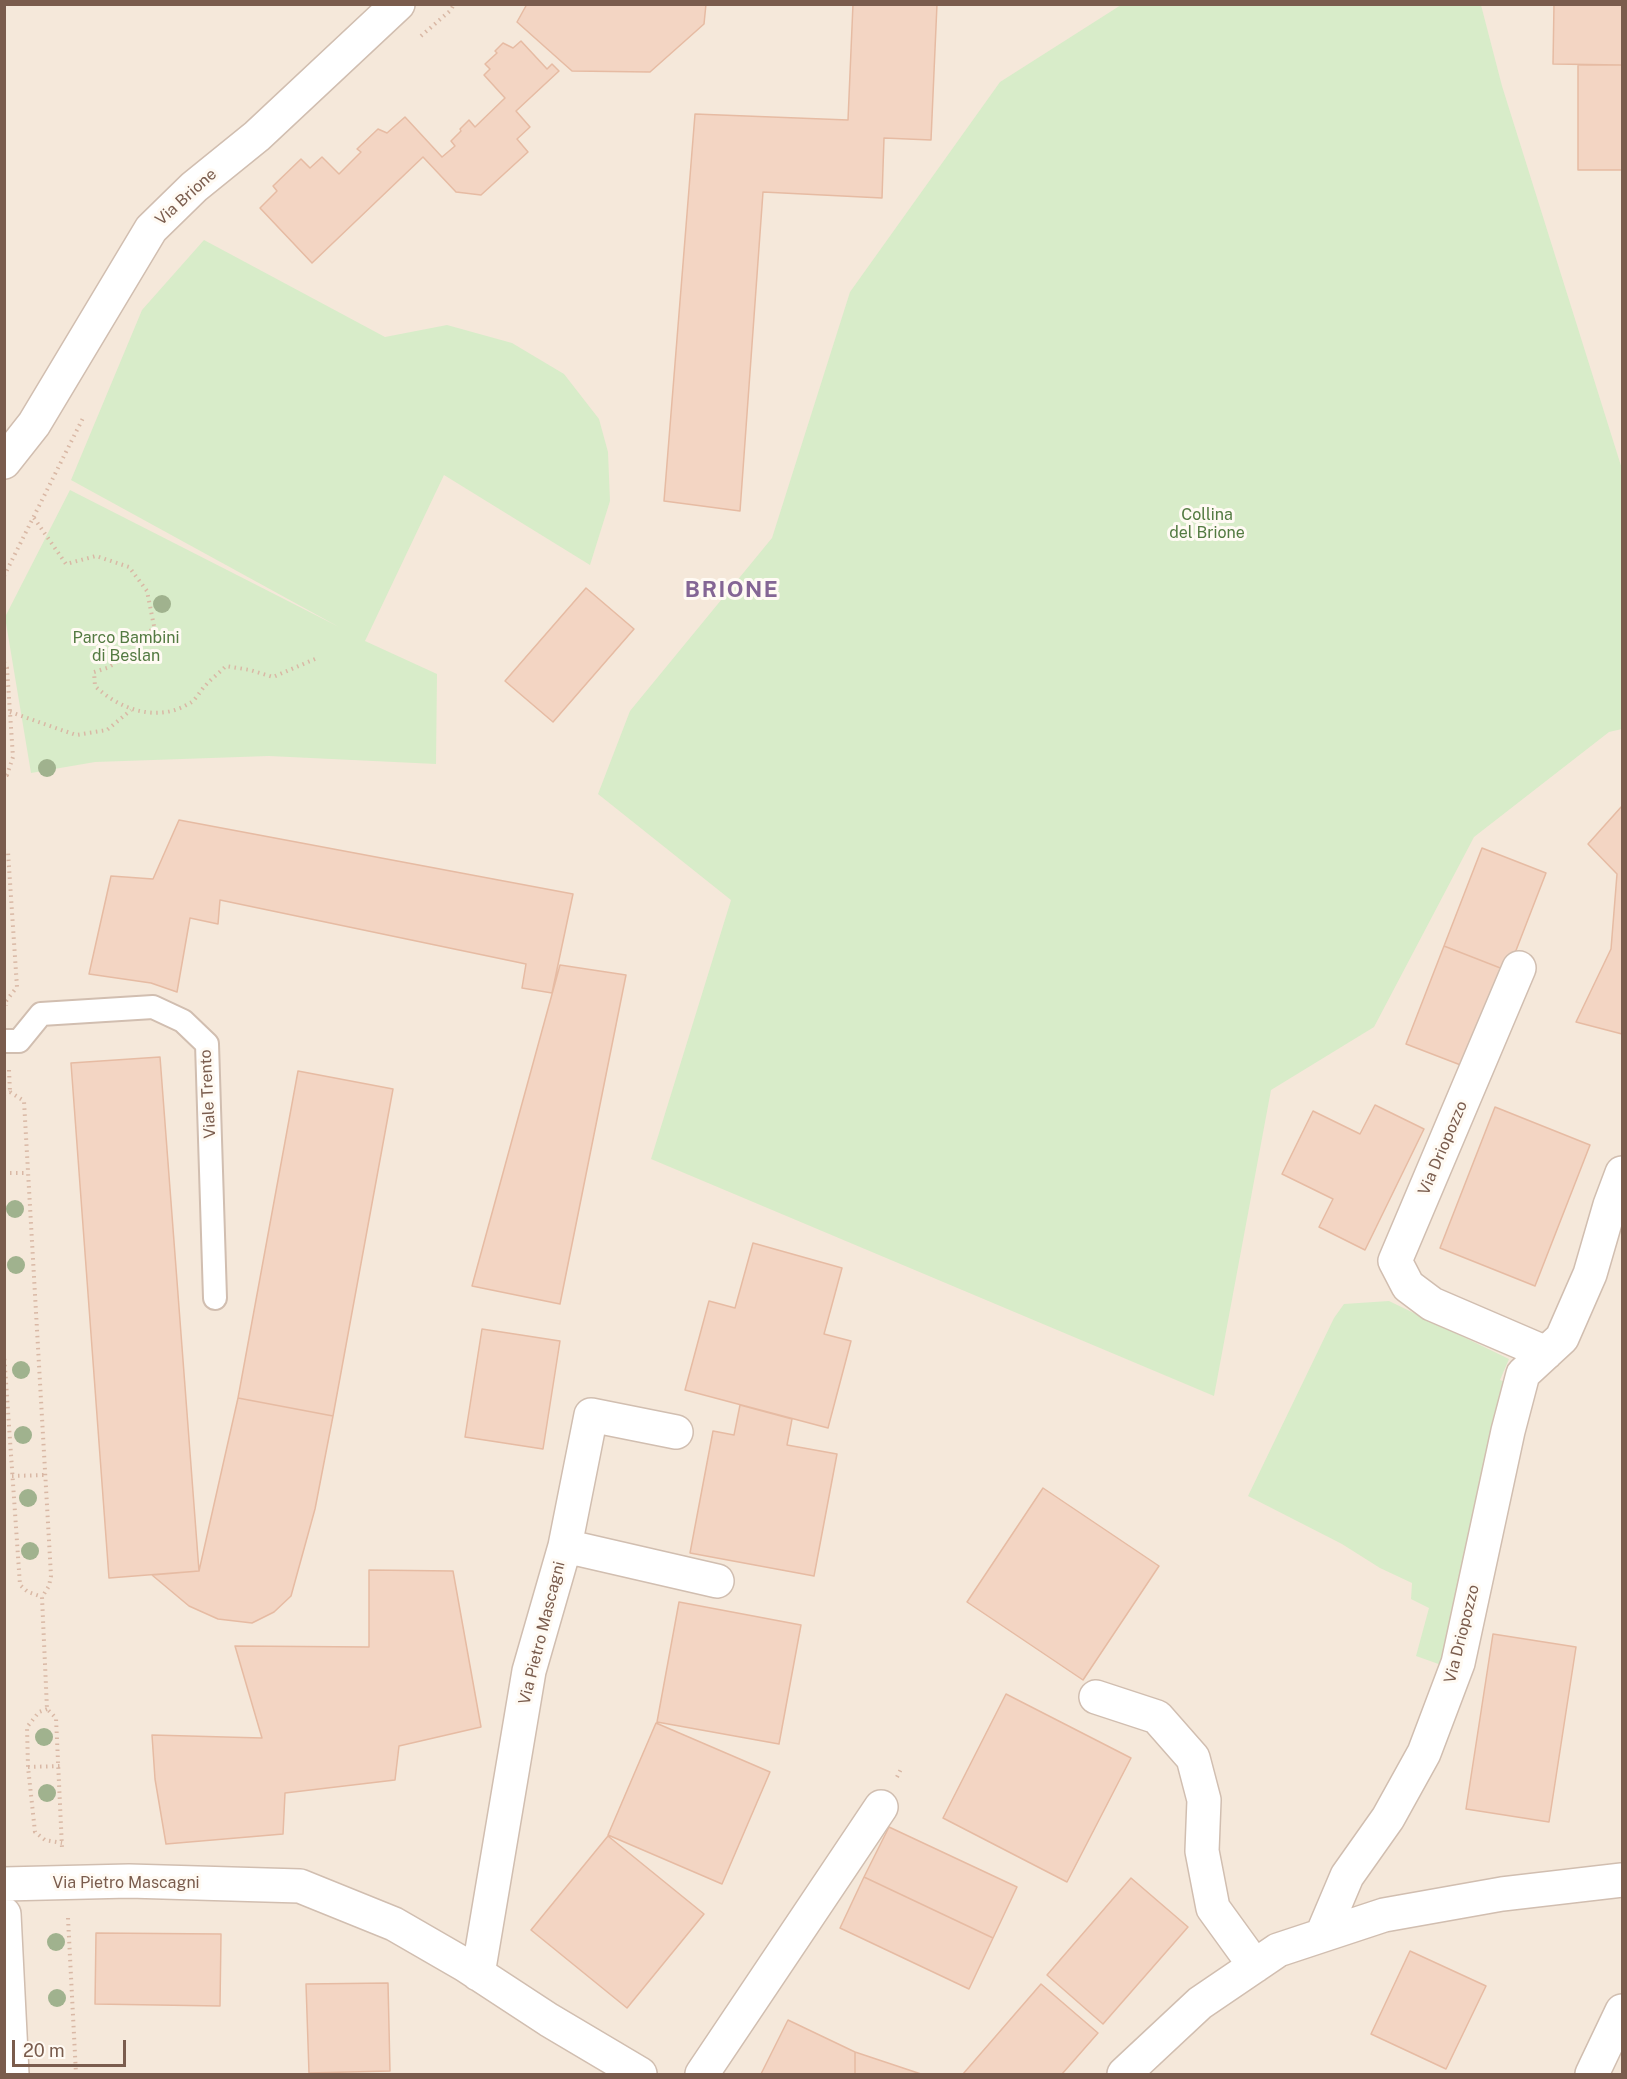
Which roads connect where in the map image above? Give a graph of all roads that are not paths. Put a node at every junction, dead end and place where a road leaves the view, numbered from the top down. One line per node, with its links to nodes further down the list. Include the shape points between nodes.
1 (398, 4): 2 (street, Via Brione, via 151,229 34,424)
2 (4, 462)
3 (1519, 968): 7 (street, Via Driopozzo, via 1395,1261 1408,1286 1432,1304)
4 (4, 1041): 6 (lane, Viale Trento, via 19,1041 41,1014 153,1007 183,1021 207,1044)
5 (1623, 1173): 7 (street, Via Driopozzo, via 1590,1274 1562,1338)
6 (215, 1298)
7 (1546, 1353): 16 (street, Via Driopozzo, via 1523,1374 1458,1663 1424,1753 1388,1818 1347,1876)
8 (676, 1432): 9 (street, Via Pietro Mascagni, via 591,1415)
9 (565, 1546): 10 (street); 18 (street, Via Pietro Mascagni, via 529,1671)
10 (717, 1581)
11 (1096, 1697): 17 (street, via 1157,1717 1193,1758 1204,1800 1202,1851 1212,1908)
12 (881, 1806): 23 (street)
13 (1623, 1880): 16 (street, via 1502,1894 1384,1915)
14 (4, 1884): 18 (street, Via Pietro Mascagni, via 129,1881 300,1886 394,1924)
15 (4, 1914): 19 (street)
16 (1322, 1935): 17 (street, via 1278,1950)
17 (1254, 1966): 24 (street, via 1200,2003)
18 (478, 1974): 22 (street, Via Pietro Mascagni)
19 (7, 2008): 21 (street)
20 (1623, 2011): 25 (street)
21 (12, 2074)
22 (640, 2074)
23 (702, 2074)
24 (1124, 2074)
25 (1592, 2074)

